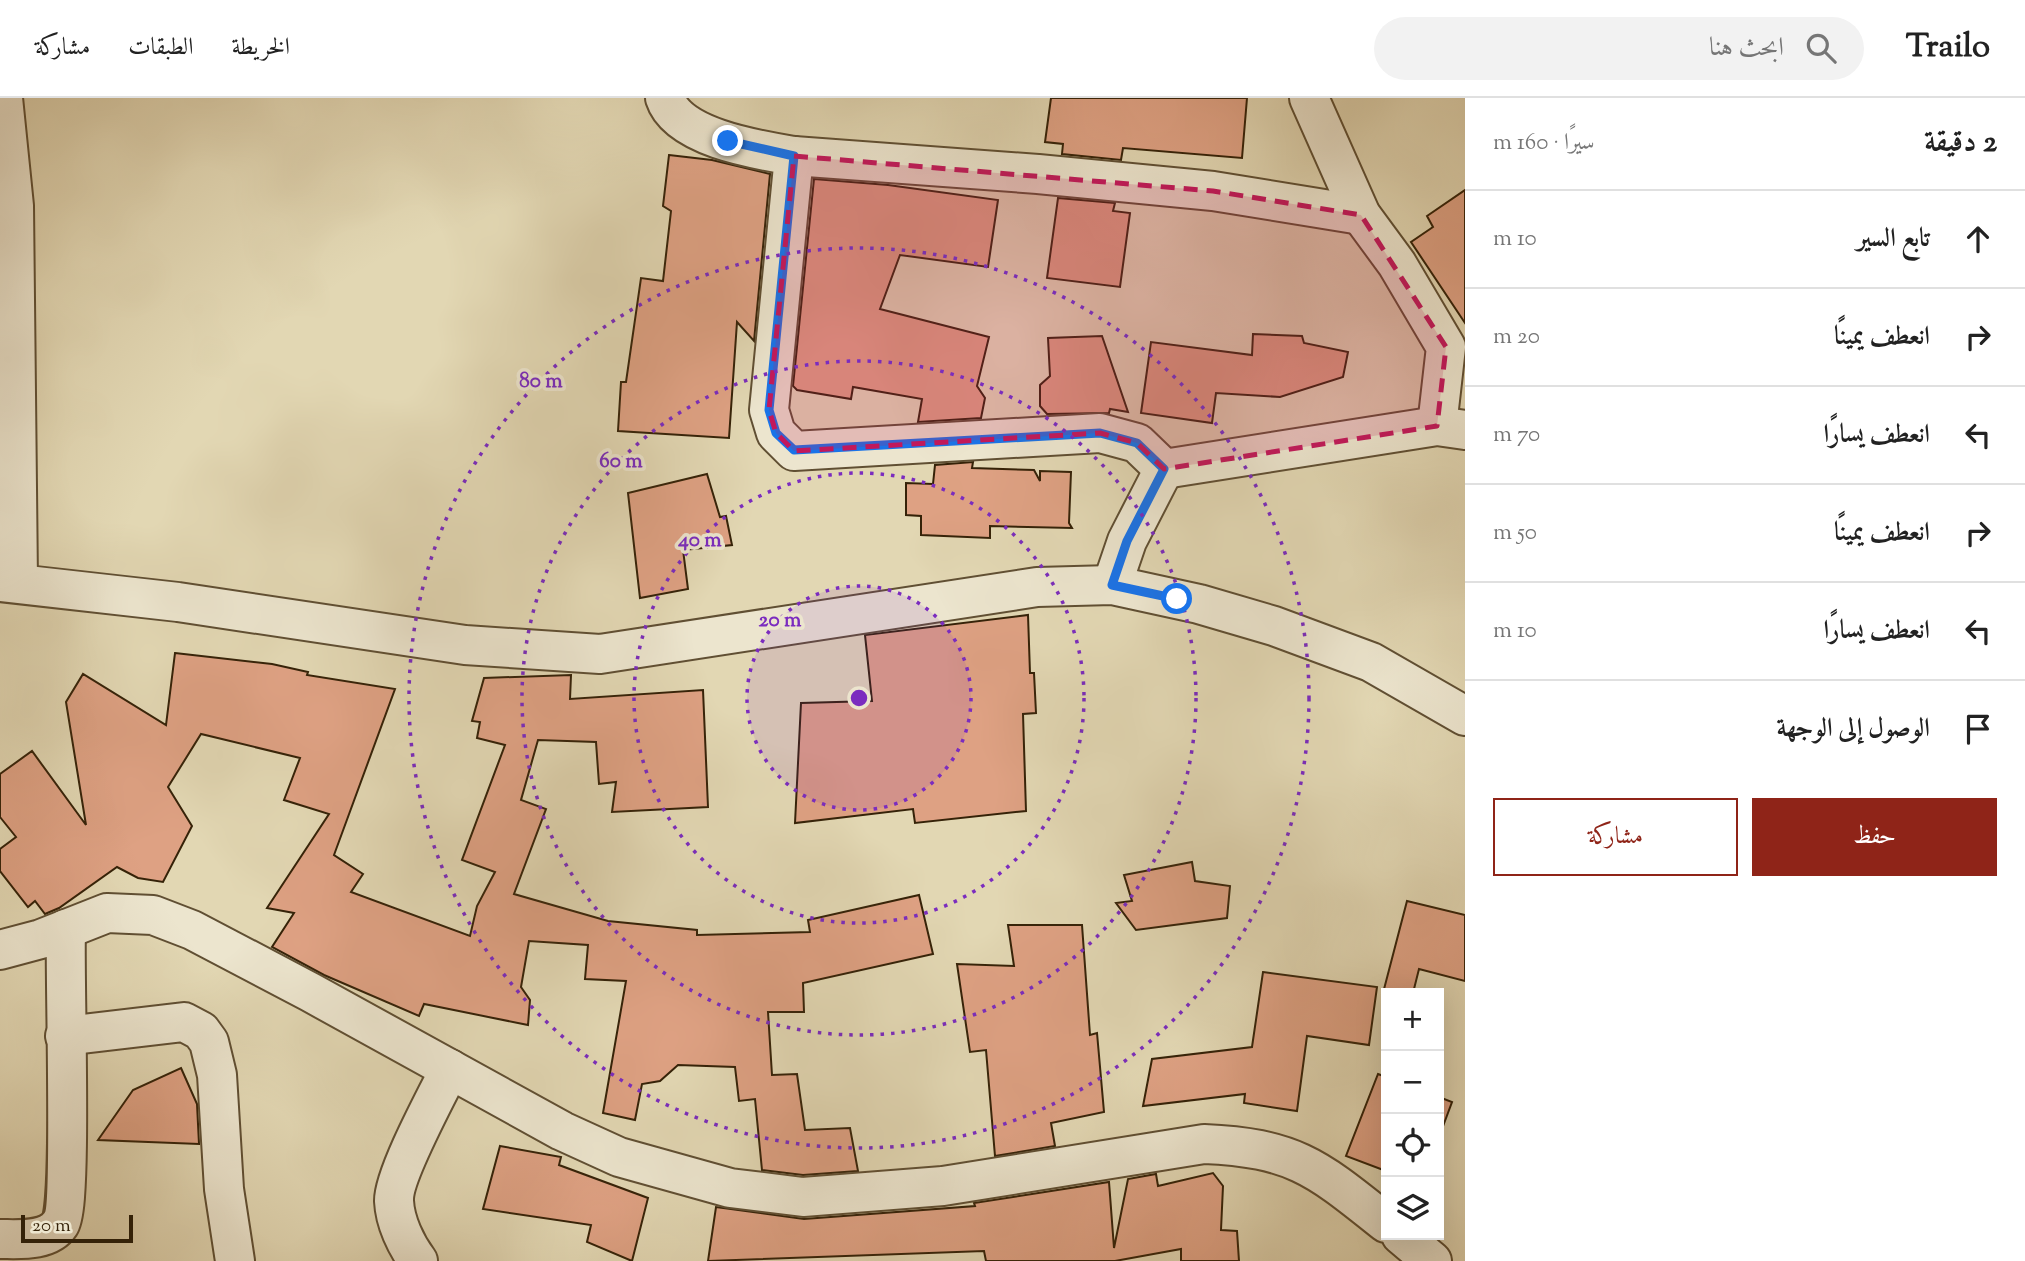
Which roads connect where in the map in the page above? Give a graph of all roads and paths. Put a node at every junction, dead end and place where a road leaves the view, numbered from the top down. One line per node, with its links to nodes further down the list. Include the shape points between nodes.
1 (4, 98): 8 (street, via 14,206)
2 (665, 98): 4 (street, via 668,109 702,133)
3 (1309, 98): 5 (street)
4 (794, 156): 5 (street, via 1213,191); 7 (street, via 769,410 776,433 794,450 1100,433 1137,443)
5 (1362, 215): 6 (street, via 1446,346)
6 (1451, 428): 7 (street)
7 (1164, 469): 9 (street, via 1127,541)
8 (9, 582): 9 (street, via 465,645 600,654 1037,587)
9 (1112, 585): 10 (street, via 1212,607 1371,662)
10 (1465, 716)
11 (66, 929): 12 (street); 13 (street); 14 (street, via 107,913 153,915 204,936)
12 (0, 950)
13 (65, 1036): 16 (street, via 64,1217 55,1230 31,1240); 18 (street, via 184,1022 201,1031 209,1042 217,1074 224,1189)
14 (450, 1069): 15 (street, via 619,1157 730,1188 803,1197 943,1186 1204,1144 1262,1149 1310,1165); 19 (street, via 413,1144 394,1199 406,1245)
15 (1381, 1219)
16 (0, 1239)
17 (1407, 1240): 20 (street)
18 (235, 1261)
19 (418, 1261)
20 (1432, 1261)

